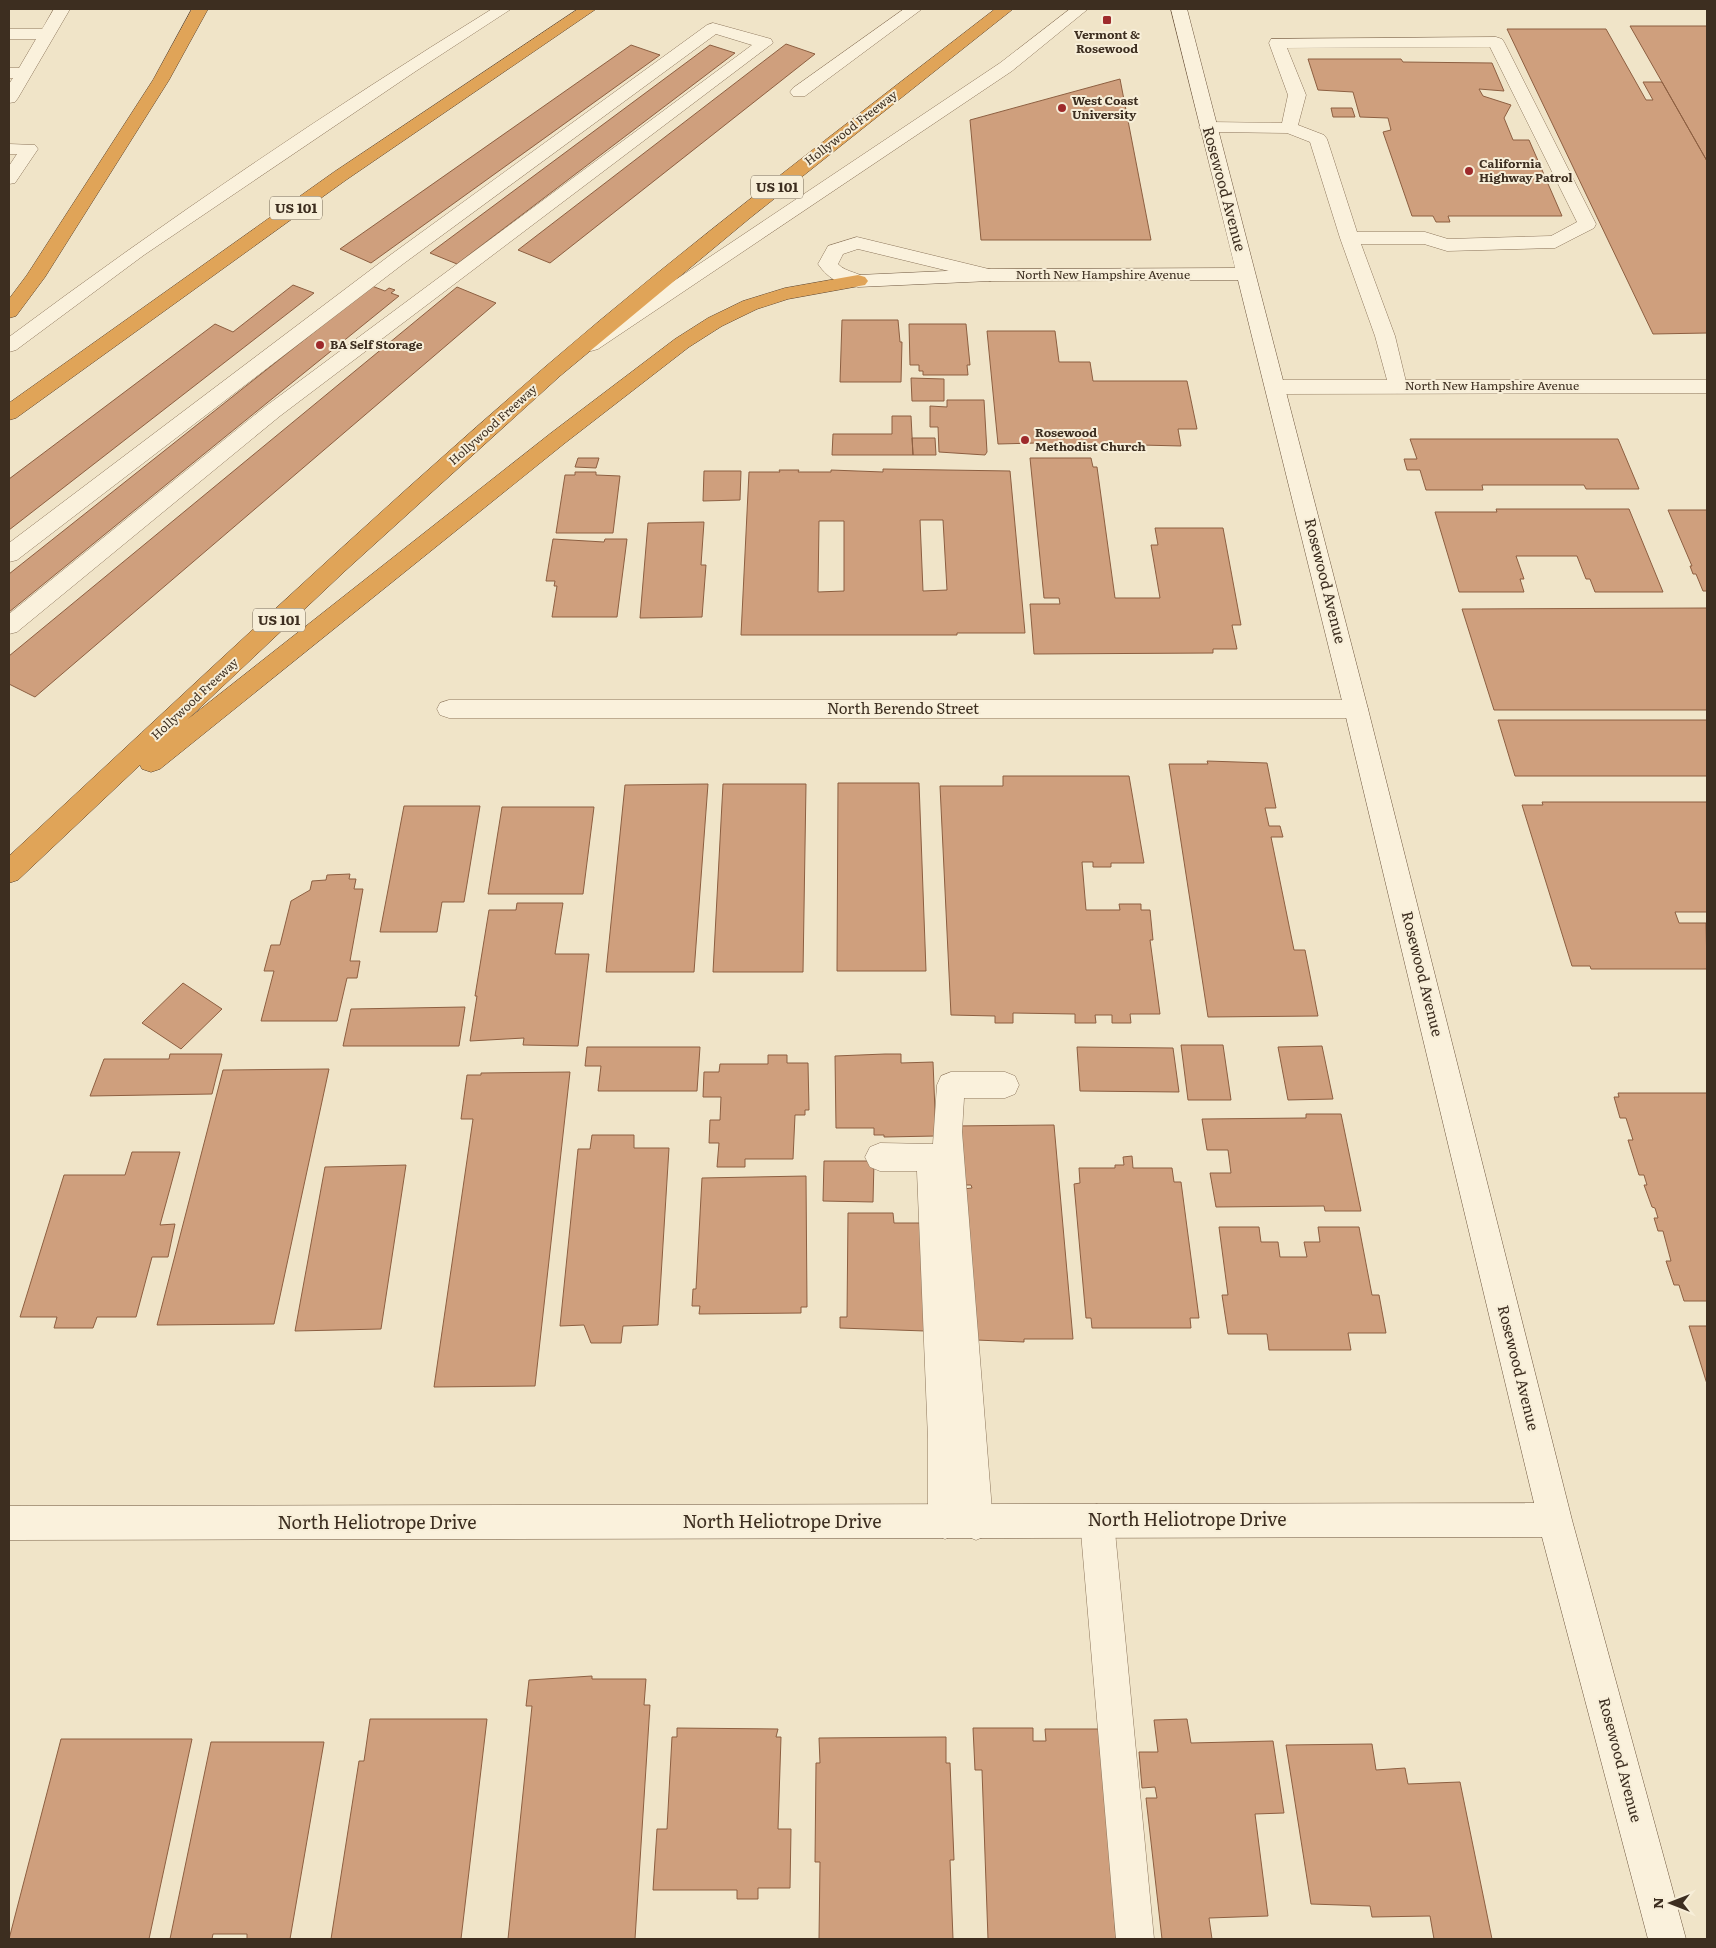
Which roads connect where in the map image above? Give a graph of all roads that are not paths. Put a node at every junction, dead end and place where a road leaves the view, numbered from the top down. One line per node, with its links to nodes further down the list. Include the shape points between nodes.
1 (62, 9): 10 (street)
2 (200, 9): 24 (highway, via 161,80 35,277)
3 (503, 9): 25 (street, via 410,67 137,251)
4 (588, 9): 30 (highway, US 101, via 340,176)
5 (914, 9): 14 (street)
6 (1005, 9): 26 (highway, Hollywood Freeway / US 101, via 751,208)
7 (1080, 9): 26 (street, via 1006,67)
8 (1179, 9): 16 (street, Rosewood Avenue)
9 (9, 34): 10 (street)
10 (46, 34): 11 (street)
11 (36, 52): 12 (street); 13 (street)
12 (18, 53)
13 (16, 73): 15 (street)
14 (799, 92)
15 (9, 98)
16 (1208, 127): 17 (street); 21 (street, Rosewood Avenue)
17 (1289, 128): 20 (street, via 1318,139); 20 (street, via 1297,95 1277,43 1496,42 1587,224 1555,242 1447,245 1425,238)
18 (9, 149): 19 (street, via 29,149)
19 (9, 179)
20 (1349, 238): 27 (street, via 1385,336)
21 (1247, 274): 22 (street, North New Hampshire Avenue); 28 (street, Rosewood Avenue)
22 (990, 275): 23 (street, North New Hampshire Avenue); 23 (street, North New Hampshire Avenue, via 870,244 857,243 835,250 828,264 832,271)
23 (858, 281): 35 (highway, via 785,294 750,306 715,322 682,343)
24 (9, 312)
25 (9, 346)
26 (553, 371): 35 (highway, Hollywood Freeway / US 101, via 337,565)
27 (1397, 386): 28 (street, North New Hampshire Avenue); 29 (street, North New Hampshire Avenue)
28 (1276, 387): 33 (street, Rosewood Avenue)
29 (1707, 387)
30 (9, 413)
31 (9, 554): 32 (street, via 396,260 713,28 765,43 273,412)
32 (9, 626)
33 (1356, 708): 34 (street, North Berendo Street); 38 (street, Rosewood Avenue)
34 (449, 710)
35 (9, 874)
36 (1005, 1084): 40 (street, via 951,1085 947,1132 972,1439)
37 (880, 1157): 40 (street, via 931,1156 944,1439)
38 (1556, 1520): 39 (street, North Heliotrope Drive); 43 (street, Rosewood Avenue)
39 (1097, 1521): 40 (street, North Heliotrope Drive); 42 (street)
40 (960, 1522): 41 (street, North Heliotrope Drive)
41 (9, 1523)
42 (1136, 1939)
43 (1667, 1939)

